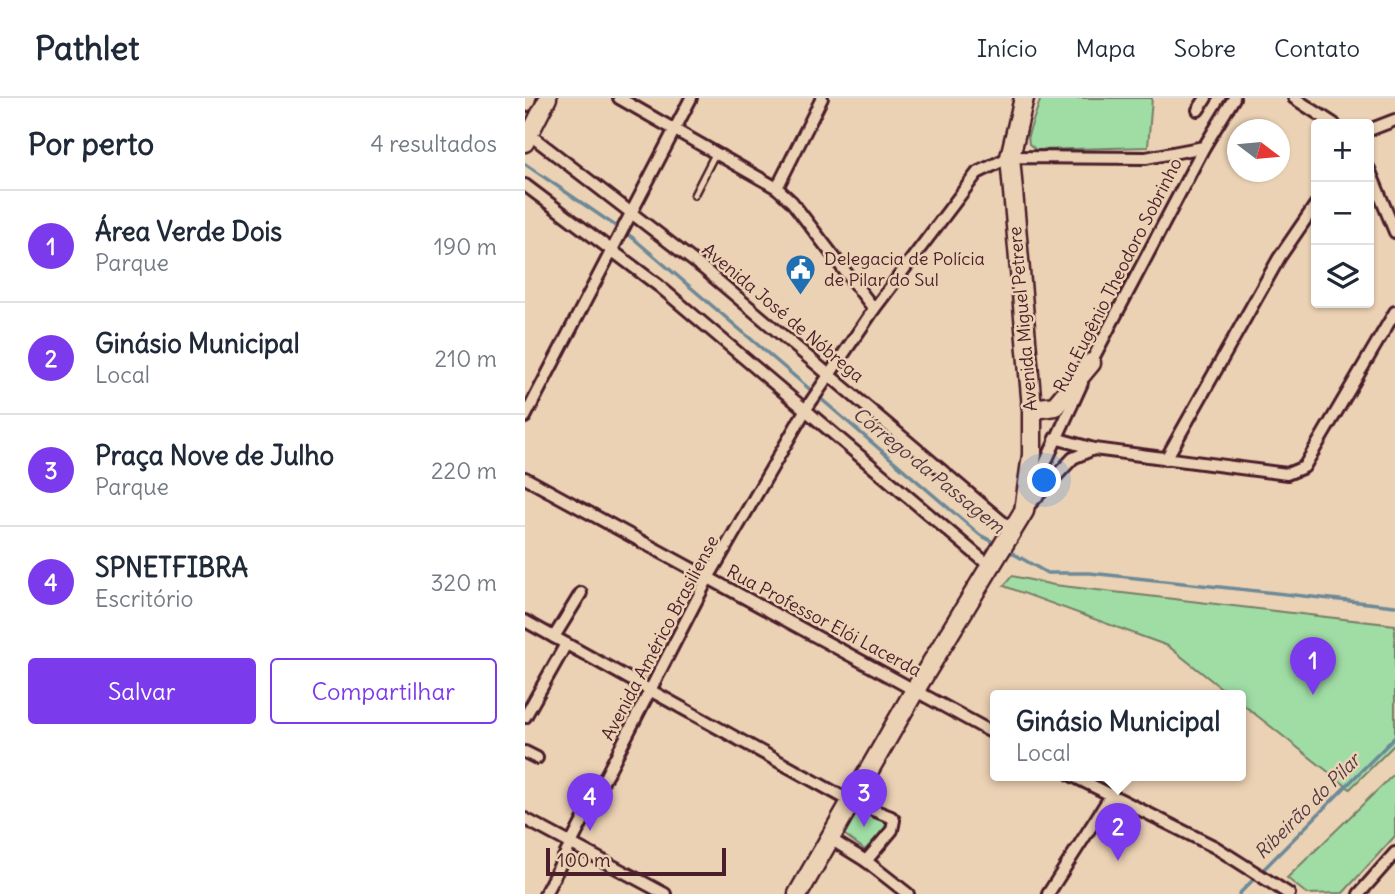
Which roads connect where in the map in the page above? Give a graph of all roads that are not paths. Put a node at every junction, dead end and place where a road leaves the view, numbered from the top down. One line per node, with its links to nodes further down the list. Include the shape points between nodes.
1 (548, 98): 14 (main road)
2 (619, 98): 13 (street)
3 (691, 98): 13 (street)
4 (822, 98): 20 (street)
5 (1024, 98): 17 (main road, Avenida Miguel Petrere)
6 (1206, 98): 9 (street)
7 (1234, 98): 15 (street, Rua Eugênio Theodoro Sobrinho)
8 (1294, 98): 10 (street)
9 (1198, 110)
10 (1326, 119)
11 (1395, 120): 12 (street)
12 (1374, 128)
13 (674, 131): 16 (street); 23 (street)
14 (526, 136): 23 (street, Avenida José de Nóbrega)
15 (1203, 147): 17 (street, via 1146,159); 30 (street, Rua Eugênio Theodoro Sobrinho)
16 (715, 154): 20 (street); 21 (lane)
17 (1010, 157): 26 (street, via 977,173); 32 (main road, Avenida Miguel Petrere)
18 (1374, 181): 24 (street)
19 (525, 185): 25 (street)
20 (777, 188): 26 (street)
21 (694, 195)
22 (1311, 211): 37 (street, via 1279,258)
23 (629, 216): 25 (street); 31 (street, Avenida José de Nóbrega, via 704,269)
24 (1395, 232)
25 (614, 244): 33 (street); 34 (street)
26 (874, 309): 31 (street)
27 (1395, 312): 28 (street)
28 (1384, 332): 29 (street); 37 (street, via 1304,467 1287,474)
29 (1395, 338)
30 (1091, 363): 32 (main road, via 1055,407); 35 (street, Rua Eugênio Theodoro Sobrinho)
31 (825, 379): 33 (street, Avenida Américo Brasiliense); 40 (street, Avenida José de Nóbrega)
32 (1031, 404): 39 (main road, Avenida Miguel Petrere, via 1032,455)
33 (808, 405): 41 (street); 42 (street, Avenida Américo Brasiliense)
34 (525, 417)
35 (1055, 438): 36 (street); 39 (street, Rua Eugênio Theodoro Sobrinho)
36 (1094, 449): 37 (street); 39 (street, via 1073,458)
37 (1167, 458)
38 (525, 478): 42 (street, Rua Professor Elói Lacerda)
39 (1024, 511): 40 (main road, Avenida Miguel Petrere)
40 (1010, 534): 41 (main road, Avenida Miguel Petrere)
41 (994, 562): 47 (main road, Avenida Miguel Petrere)
42 (708, 578): 47 (street, Rua Professor Elói Lacerda); 48 (street, Avenida Américo Brasiliense)
43 (581, 593): 45 (street)
44 (525, 621): 45 (street)
45 (554, 637): 46 (street)
46 (566, 644): 48 (street); 49 (street)
47 (915, 690): 50 (street, Rua Professor Elói Lacerda); 55 (main road, Avenida Miguel Petrere)
48 (650, 692): 55 (street); 58 (street, Avenida Américo Brasiliense)
49 (525, 717)
50 (990, 731)
51 (525, 751): 52 (street)
52 (537, 758)
53 (1082, 781): 54 (street)
54 (1110, 797): 65 (street); 66 (street, via 1250,867)
55 (850, 801): 57 (main road, Avenida Miguel Petrere); 60 (street, via 894,820 892,830)
56 (525, 819): 58 (street)
57 (829, 838): 60 (street); 63 (main road, Avenida Miguel Petrere)
58 (572, 845): 61 (street, Avenida Américo Brasiliense); 62 (street)
59 (1395, 853): 67 (street)
60 (866, 861): 64 (street)
61 (545, 894)
62 (665, 894)
63 (798, 894)
64 (908, 894)
65 (1048, 894)
66 (1289, 894)
67 (1359, 894)

